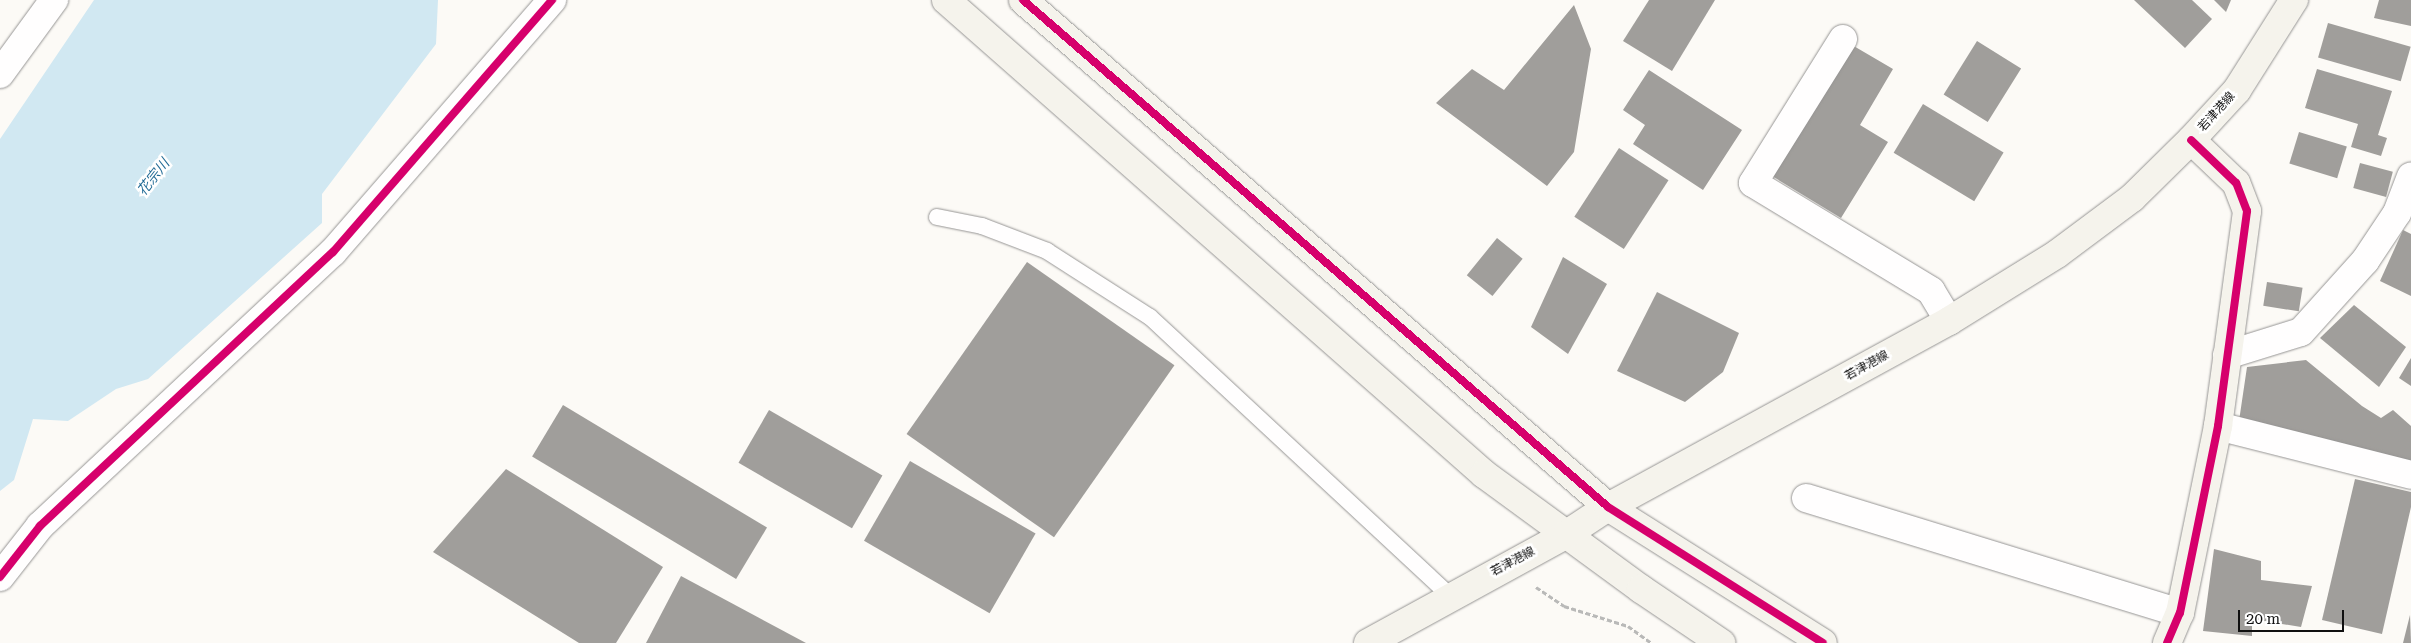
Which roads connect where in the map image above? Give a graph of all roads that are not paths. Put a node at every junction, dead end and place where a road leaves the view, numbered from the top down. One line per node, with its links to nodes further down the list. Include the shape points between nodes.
1 (54, 0): 7 (street)
2 (552, 0): 18 (street, via 333,252 40,526)
3 (946, 0): 17 (street, via 1484,474)
4 (1023, 0): 16 (street)
5 (2294, 0): 8 (street, 若津港線, via 2237,90)
6 (1843, 39): 11 (street, via 1753,183 1931,290)
7 (0, 74)
8 (2191, 140): 11 (street, 若津港線, via 2132,198 2072,243); 12 (street, via 2236,183 2247,211)
9 (2411, 177): 12 (street, via 2397,213 2365,261 2301,332)
10 (937, 217): 19 (lane, via 982,226 1047,251 1150,317)
11 (1949, 321): 16 (street, 若津港線)
12 (2227, 355): 13 (street)
13 (2218, 426): 14 (street); 20 (street)
14 (2411, 475)
15 (1806, 498): 20 (street)
16 (1608, 507): 17 (street, 若津港線); 23 (street)
17 (1567, 534): 19 (street, 若津港線); 22 (street)
18 (0, 577)
19 (1450, 596): 21 (street, 若津港線)
20 (2180, 613): 24 (street)
21 (1368, 643)
22 (1721, 643)
23 (1823, 643)
24 (2166, 643)

